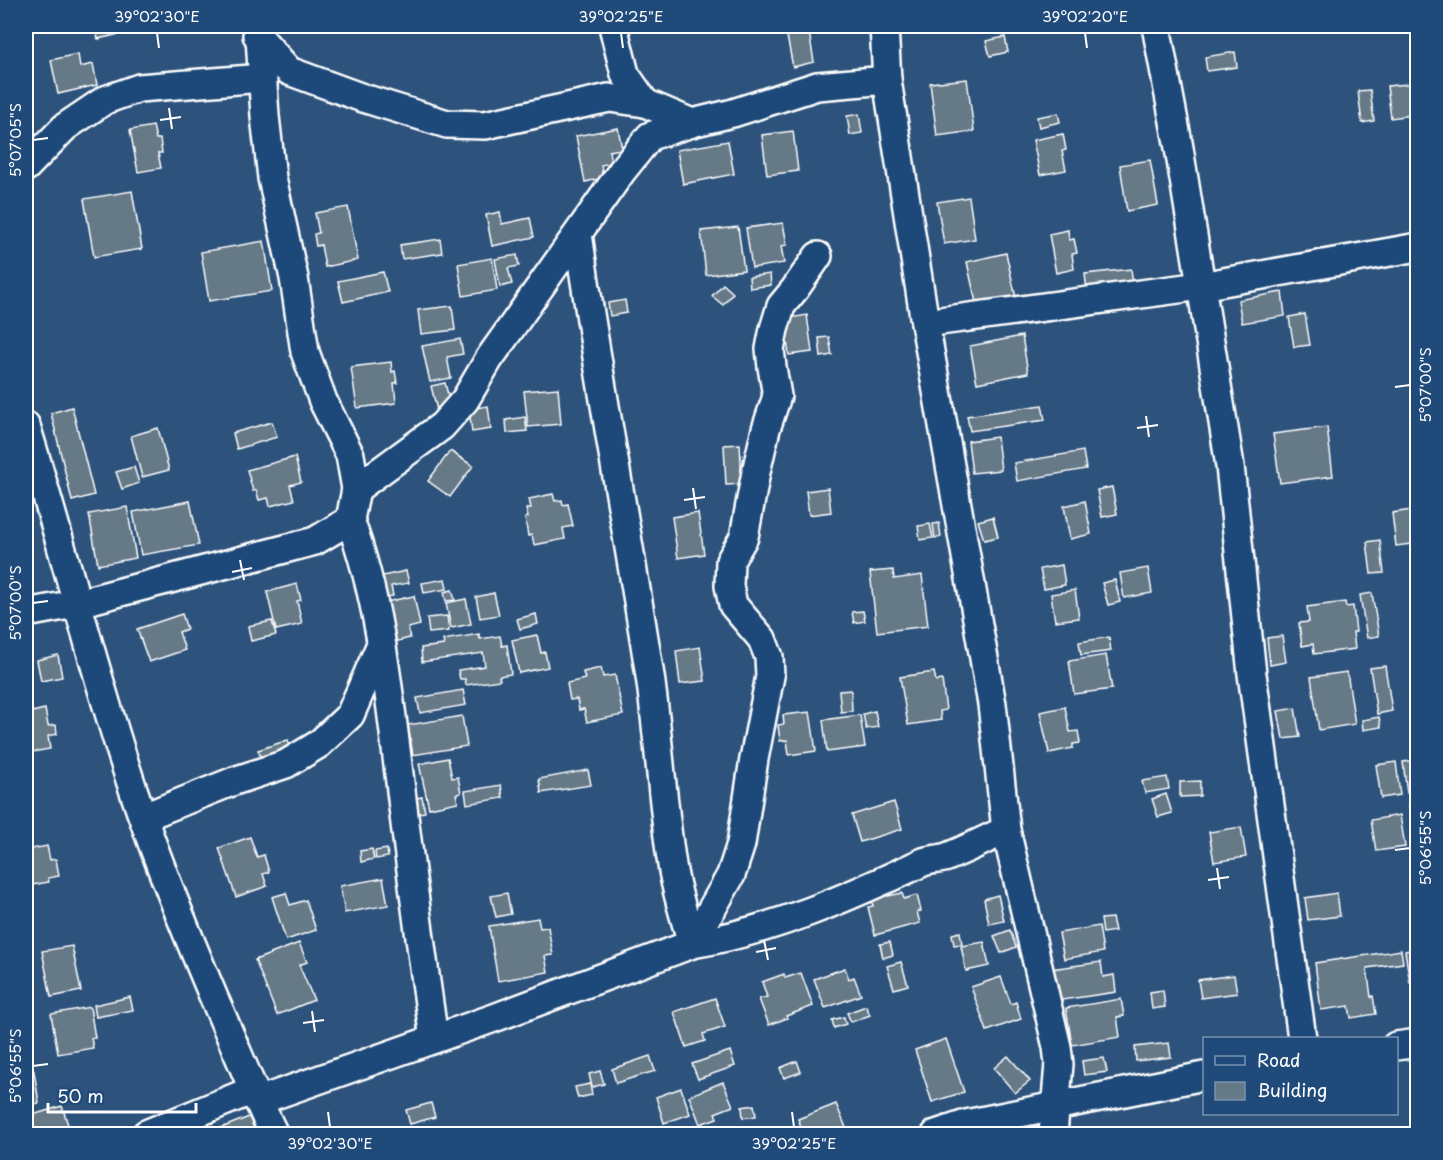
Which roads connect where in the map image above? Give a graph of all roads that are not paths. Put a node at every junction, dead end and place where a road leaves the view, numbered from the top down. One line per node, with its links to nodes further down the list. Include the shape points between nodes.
1 (613, 26): 7 (street, via 625,74)
2 (884, 26): 6 (street)
3 (1156, 26): 13 (street)
4 (253, 31): 5 (street); 7 (street, via 289,71 360,98 447,124 485,125 609,98)
5 (263, 78): 9 (street, via 140,88 105,100 65,127); 16 (street, via 272,178 294,278 304,352 350,455)
6 (887, 80): 8 (street, via 817,86); 14 (street)
7 (645, 103): 8 (street)
8 (692, 123): 10 (street, via 650,136)
9 (26, 166)
10 (578, 234): 16 (street, via 489,358 465,400 442,426); 23 (street, via 650,680 672,868)
11 (1418, 247): 13 (street)
12 (818, 256): 23 (street, via 781,306 774,329 770,349 777,396 766,429 744,537 730,561 733,605 762,639 769,657 770,676 741,844 731,875)
13 (1201, 286): 14 (street); 24 (street, via 1230,466 1252,674)
14 (925, 323): 22 (street, via 992,704)
15 (26, 426): 18 (street)
16 (356, 489): 17 (street)
17 (350, 520): 18 (street, via 315,541); 20 (street, via 363,554)
18 (75, 604): 19 (street); 21 (street)
19 (26, 613)
20 (381, 644): 21 (street, via 350,715 319,744 286,764); 25 (street)
21 (144, 817): 29 (street, via 176,908)
22 (1006, 830): 23 (street, via 774,926); 30 (street, via 1057,1047)
23 (692, 944): 25 (street)
24 (1302, 1037)
25 (434, 1039): 29 (street)
26 (1418, 1043): 27 (street)
27 (1398, 1046)
28 (1203, 1076): 30 (street)
29 (256, 1096): 31 (street); 32 (street)
30 (1057, 1106): 33 (street); 34 (street)
31 (146, 1134)
32 (274, 1134)
33 (936, 1134)
34 (1053, 1134)

